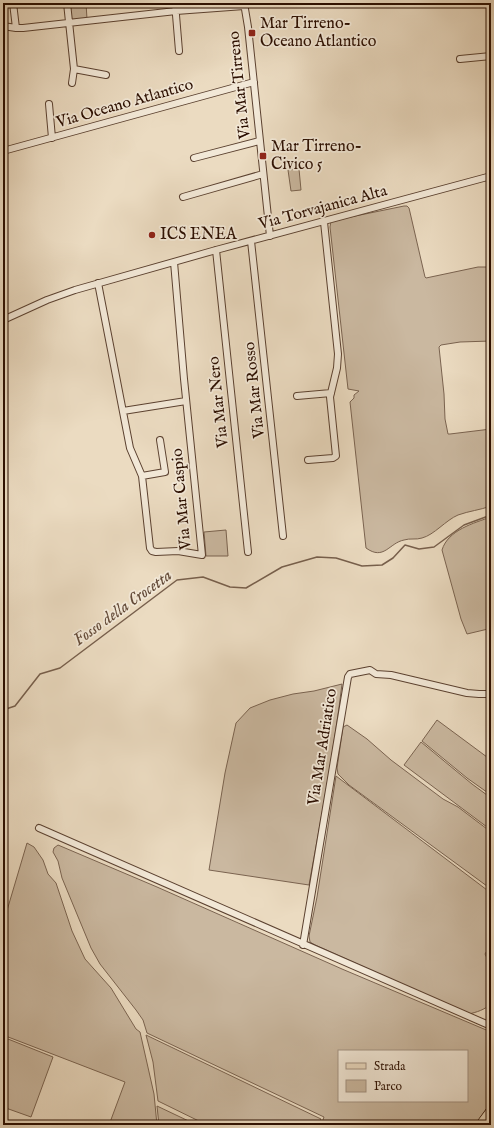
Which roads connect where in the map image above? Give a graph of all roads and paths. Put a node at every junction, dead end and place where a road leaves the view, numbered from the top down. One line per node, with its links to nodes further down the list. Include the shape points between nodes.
1 (13, 3): 8 (street)
2 (67, 3): 6 (street)
3 (175, 3): 5 (street)
4 (244, 4): 5 (street); 14 (street, Via Mar Tirreno)
5 (176, 11): 6 (street); 9 (street)
6 (69, 23): 8 (street); 12 (street)
7 (3, 26): 8 (street)
8 (16, 28)
9 (180, 52)
10 (491, 56): 11 (street)
11 (460, 58)
12 (74, 69): 13 (street); 15 (street)
13 (106, 75)
14 (254, 82): 17 (street, Via Oceano Atlantico); 18 (street, Via Mar Tirreno)
15 (72, 83)
16 (49, 104): 17 (street)
17 (52, 138): 19 (street, Via Oceano Atlantico)
18 (259, 141): 20 (street); 21 (street, Via Mar Tirreno)
19 (3, 151)
20 (194, 158)
21 (264, 174): 23 (street); 25 (street, Via Mar Tirreno)
22 (491, 176): 24 (street, Via Torvajanica Alta)
23 (183, 197)
24 (324, 222): 25 (street, Via Torvajanica Alta); 31 (street, via 338,356)
25 (270, 236): 26 (street, Via Torvajanica Alta)
26 (252, 241): 27 (street, Via Torvajanica Alta); 38 (street, Via Mar Rosso)
27 (216, 250): 28 (street, Via Torvajanica Alta); 39 (street, Via Mar Nero)
28 (174, 262): 29 (street, Via Torvajanica Alta); 33 (street, Via Mar Caspio)
29 (98, 283): 30 (street, Via Torvajanica Alta, via 61,294); 34 (street)
30 (3, 320)
31 (331, 393): 32 (street); 36 (street, via 336,456)
32 (297, 396)
33 (186, 401): 34 (street); 37 (street, Via Mar Caspio, via 202,555 151,550)
34 (123, 411): 37 (street, via 130,448)
35 (160, 440): 37 (street, Via Mar Caspio, via 165,472)
36 (308, 460)
37 (142, 476)
38 (283, 536)
39 (248, 552)
40 (491, 694): 42 (street, Via Mar Adriatico, via 470,693 376,674 370,670 350,674)
41 (39, 828): 42 (street)
42 (303, 945): 43 (street)
43 (491, 1026)
44 (491, 1109): 45 (main road)
45 (479, 1125)

